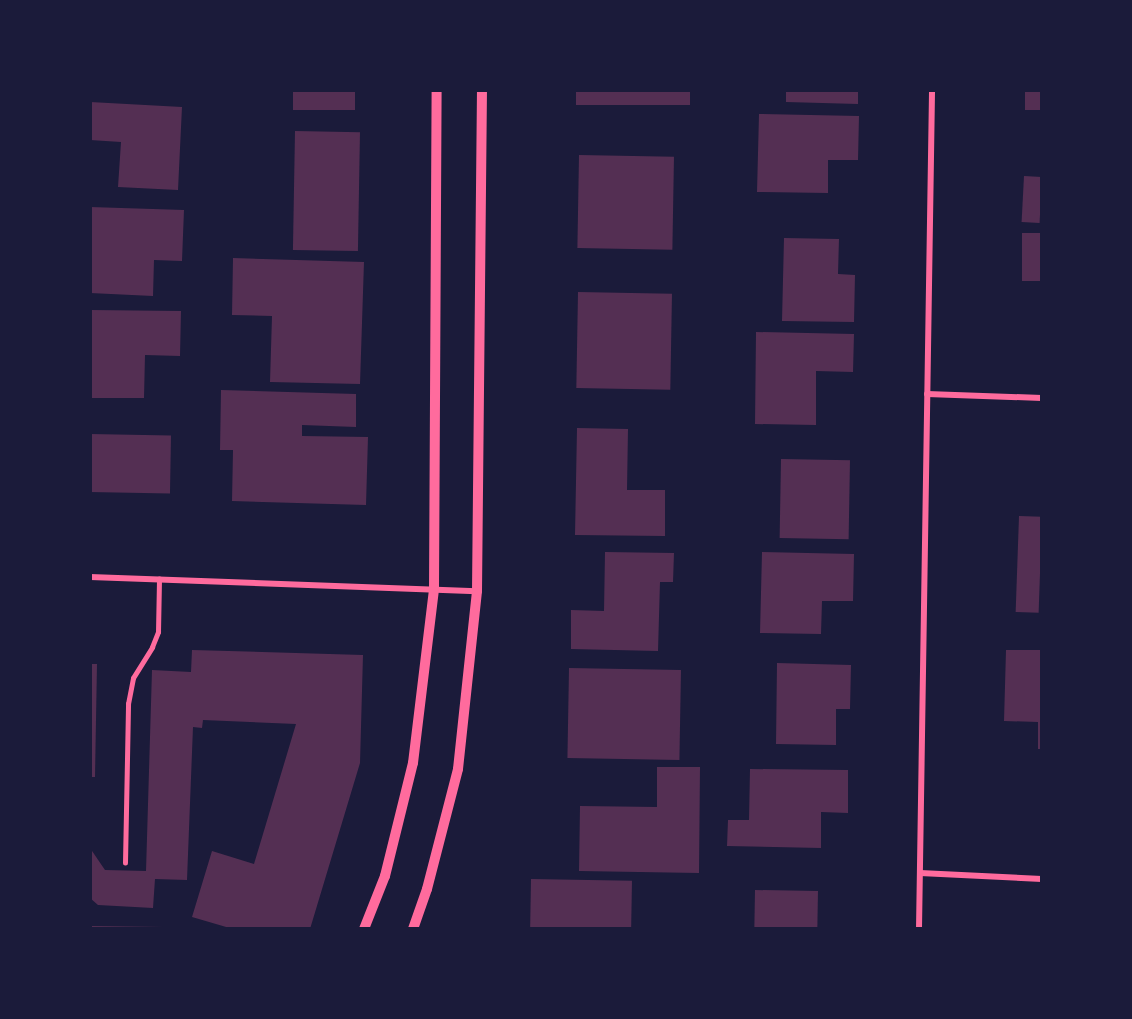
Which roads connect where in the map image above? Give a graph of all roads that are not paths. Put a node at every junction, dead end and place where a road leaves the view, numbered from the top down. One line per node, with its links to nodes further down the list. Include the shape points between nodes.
1 (437, 90): 8 (street)
2 (482, 90): 9 (street)
3 (932, 90): 4 (street)
4 (927, 394): 5 (street); 11 (street)
5 (1042, 398)
6 (90, 577): 7 (street)
7 (159, 579): 8 (street); 10 (lane, via 158,632 133,678 129,704)
8 (434, 589): 9 (street); 13 (street, via 413,763 385,876)
9 (477, 591): 14 (street, via 458,769)
10 (125, 863)
11 (920, 873): 12 (street); 15 (street)
12 (1042, 879)
13 (364, 929)
14 (413, 929)
15 (919, 929)

